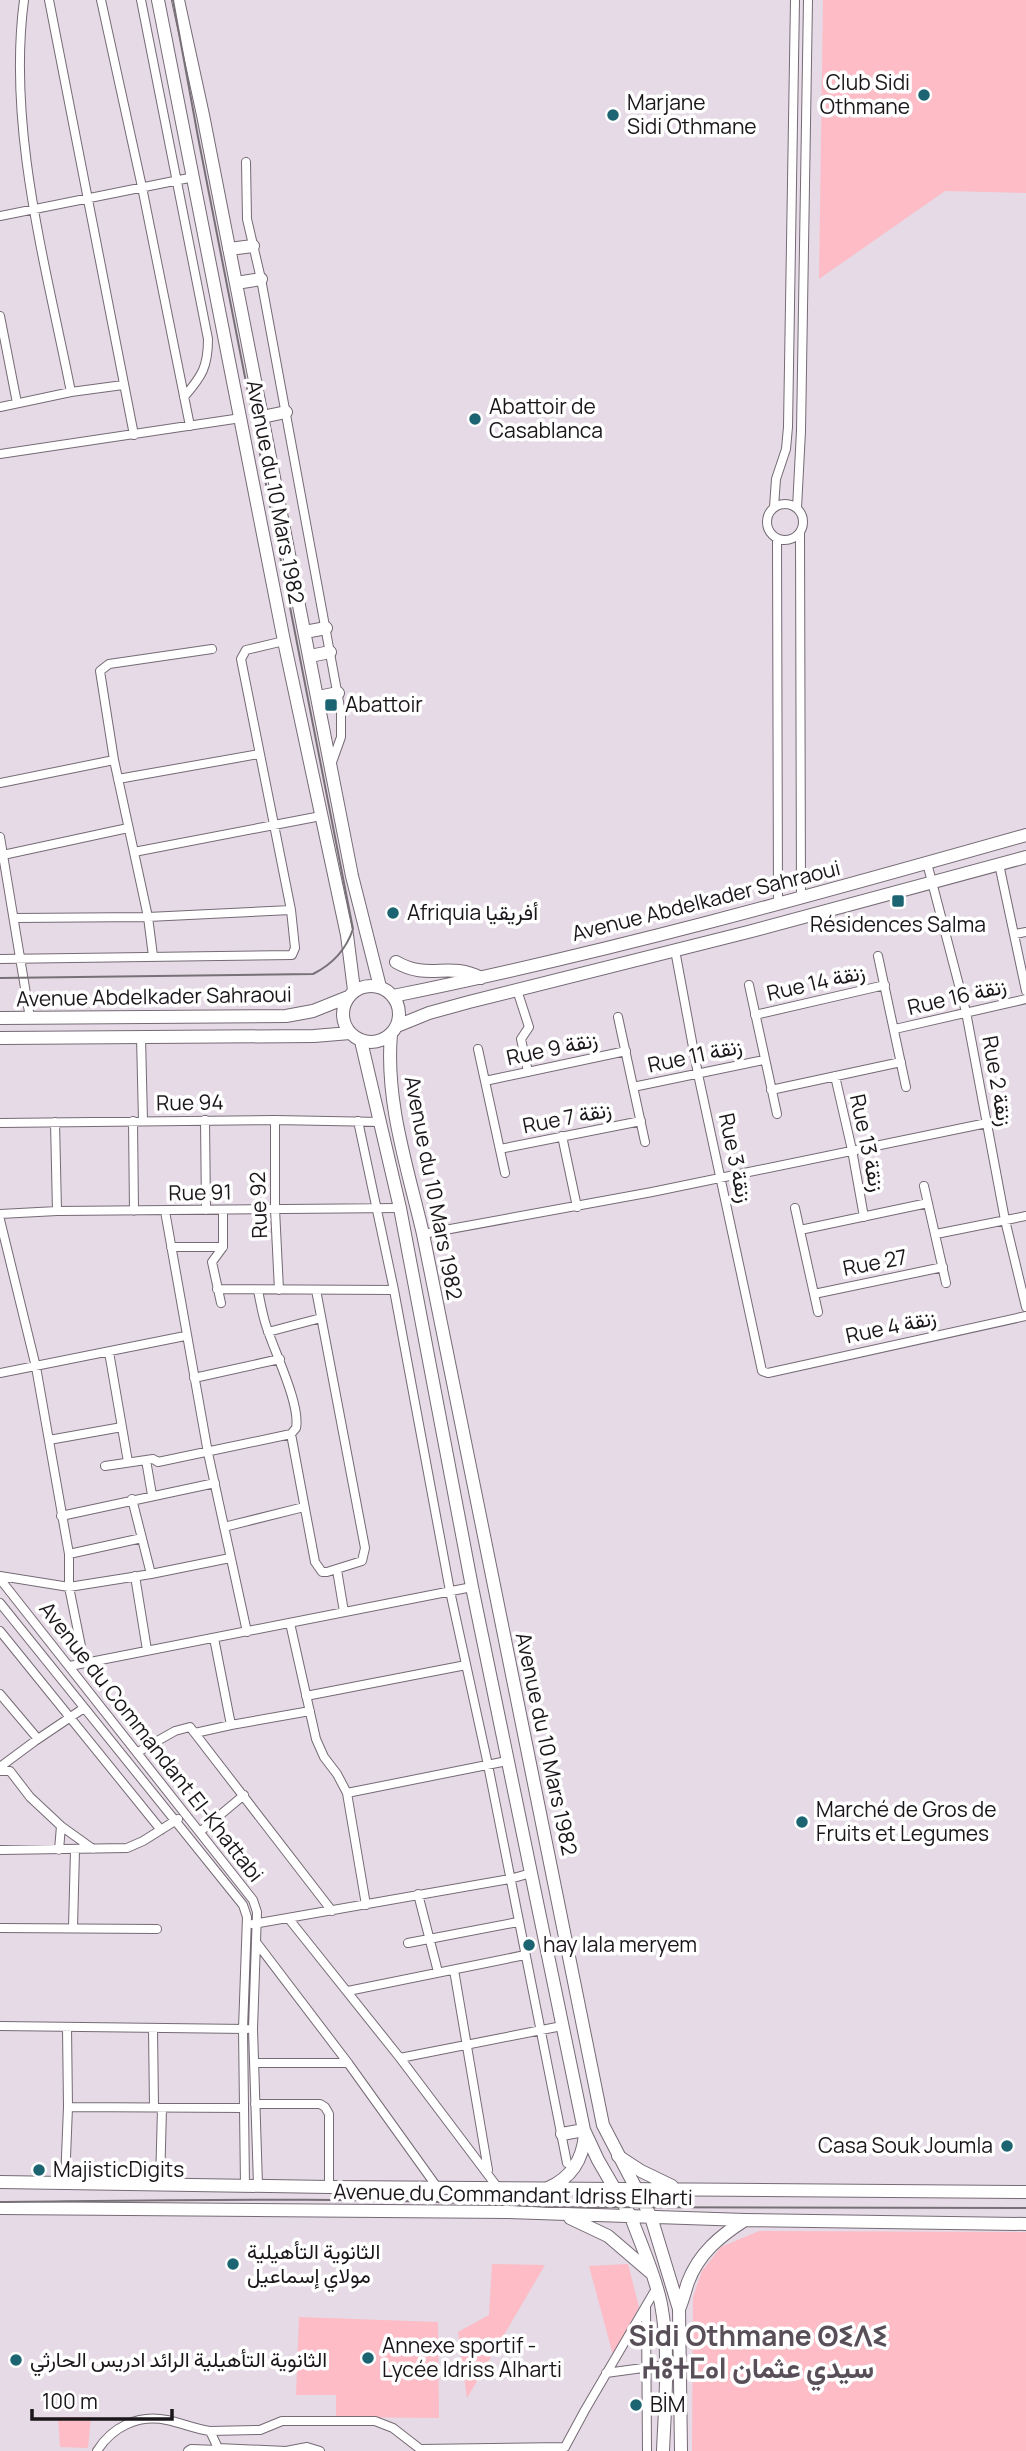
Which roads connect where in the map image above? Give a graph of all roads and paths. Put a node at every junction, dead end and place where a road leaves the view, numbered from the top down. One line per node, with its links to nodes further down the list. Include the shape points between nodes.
1 (24, 0): 14 (street, via 21,120)
2 (49, 0): 13 (street)
3 (101, 0): 12 (street)
4 (141, 0): 11 (street)
5 (158, 0): 10 (main road, Avenue du 10 Mars 1982)
6 (178, 0): 17 (main road, Avenue du 10 Mars 1982)
7 (795, 0): 32 (street, via 788,427)
8 (808, 0): 33 (street)
9 (246, 162): 16 (street, via 247,219)
10 (194, 177): 11 (street); 28 (main road, Avenue du 10 Mars 1982)
11 (175, 181): 12 (street); 23 (street, via 208,339 204,371)
12 (142, 187): 13 (street); 23 (street)
13 (89, 198): 14 (street); 21 (street)
14 (35, 210): 15 (street); 22 (street)
15 (0, 216)
16 (253, 246): 17 (main road); 18 (street)
17 (229, 250): 19 (main road, Avenue du 10 Mars 1982)
18 (261, 279): 19 (main road); 26 (street)
19 (236, 283): 27 (main road, Avenue du 10 Mars 1982)
20 (0, 316): 24 (street)
21 (124, 385): 22 (street); 30 (street)
22 (71, 392): 24 (street)
23 (184, 397): 29 (street)
24 (17, 403): 25 (street)
25 (0, 407)
26 (286, 412): 27 (main road); 36 (street)
27 (262, 417): 37 (main road, Avenue du 10 Mars 1982)
28 (241, 418): 29 (street); 38 (main road, Avenue du 10 Mars 1982)
29 (190, 426): 30 (street)
30 (134, 435): 31 (street)
31 (0, 454)
32 (774, 507): 33 (street, via 786,503); 35 (street, via 766,523)
33 (797, 509): 34 (street, via 803,519)
34 (800, 533): 35 (street, via 789,540); 61 (street)
35 (777, 538): 62 (street)
36 (326, 628): 37 (main road); 40 (street)
37 (306, 632): 41 (main road, Avenue du 10 Mars 1982)
38 (284, 641): 44 (street, via 246,650 241,659); 49 (main road, Avenue du 10 Mars 1982)
39 (212, 649): 45 (street, via 101,668)
40 (330, 652): 41 (main road); 42 (street)
41 (310, 656): 43 (main road, Avenue du 10 Mars 1982)
42 (338, 694): 43 (main road); 46 (street, via 342,729)
43 (318, 697): 46 (main road, Avenue du 10 Mars 1982)
44 (259, 754): 47 (street); 50 (street)
45 (114, 760): 47 (street); 48 (street)
46 (331, 765): 77 (main road, Avenue du 10 Mars 1982)
47 (118, 779): 51 (street)
48 (0, 783)
49 (321, 816): 50 (street); 80 (main road, Avenue du 10 Mars 1982, via 347,935)
50 (274, 825): 54 (street); 63 (street)
51 (128, 828): 54 (street); 55 (street)
52 (1026, 835): 57 (main road, Avenue Abdelkader Sahraoui)
53 (0, 837): 55 (street)
54 (134, 852): 64 (street)
55 (3, 855): 60 (street)
56 (1026, 857): 58 (main road, Avenue Abdelkader Sahraoui)
57 (927, 863): 59 (street, Rue 2 زنقة); 61 (main road, Avenue Abdelkader Sahraoui)
58 (999, 864): 59 (main road, Avenue Abdelkader Sahraoui); 67 (street, Rue 16 زنقة)
59 (932, 882): 68 (main road, Avenue Abdelkader Sahraoui); 83 (street, Rue 2 زنقة)
60 (4, 885): 65 (street)
61 (801, 898): 62 (main road, Avenue Abdelkader Sahraoui)
62 (778, 904): 74 (main road, Avenue Abdelkader Sahraoui)
63 (291, 910): 64 (street); 69 (street, via 295,948 289,955)
64 (148, 917): 65 (street); 69 (street)
65 (14, 918): 72 (street)
66 (1026, 932): 67 (street)
67 (1015, 934): 79 (street, Rue 16 زنقة)
68 (675, 950): 78 (main road, Avenue Abdelkader Sahraoui); 99 (street, Rue 3 زنقة)
69 (153, 956): 72 (street)
70 (878, 956): 76 (street, Rue 16 زنقة)
71 (0, 959): 72 (street)
72 (20, 959): 87 (street)
73 (396, 962): 74 (main road, via 419,972 463,970)
74 (481, 978): 81 (main road, Avenue Abdelkader Sahraoui)
75 (749, 985): 84 (street)
76 (885, 985): 84 (street, Rue 14 زنقة); 88 (street, Rue 16 زنقة)
77 (380, 987): 80 (main road, via 362,986); 81 (main road)
78 (517, 990): 89 (main road, Avenue Abdelkader Sahraoui, via 429,1013); 98 (street, via 529,1027 521,1039)
79 (1026, 991)
80 (351, 994): 87 (main road, Avenue Abdelkader Sahraoui, via 313,1011 286,1016); 90 (main road, via 342,1014)
81 (393, 996): 89 (main road, via 400,1010)
82 (1026, 999): 83 (street, Rue 16 زنقة)
83 (966, 1012): 88 (street, Rue 16 زنقة); 114 (street, Rue 2 زنقة)
84 (755, 1015): 96 (street)
85 (618, 1017): 95 (street)
86 (0, 1018): 87 (main road, Avenue Abdelkader Sahraoui)
87 (30, 1018)
88 (895, 1029): 97 (street, Rue 16 زنقة)
89 (394, 1030): 93 (main road, via 377,1042); 139 (main road, Avenue du 10 Mars 1982, via 389,1064 392,1100)
90 (350, 1033): 91 (main road, Avenue Abdelkader Sahraoui); 93 (main road)
91 (141, 1037): 92 (main road, Avenue Abdelkader Sahraoui); 107 (street)
92 (0, 1038)
93 (361, 1041): 112 (main road, Avenue du 10 Mars 1982)
94 (478, 1049): 101 (street)
95 (626, 1051): 98 (street, Rue 9 زنقة); 102 (street)
96 (764, 1060): 99 (street, Rue 11 زنقة); 104 (street)
97 (901, 1062): 100 (street, Rue 13 زنقة); 103 (street, Rue 16 زنقة)
98 (528, 1072): 101 (street, Rue 9 زنقة)
99 (698, 1074): 102 (street, Rue 11 زنقة); 120 (street, Rue 3 زنقة)
100 (835, 1076): 104 (street, Rue 13 زنقة); 118 (street, Rue 13 زنقة)
101 (485, 1081): 117 (street)
102 (633, 1087): 110 (street)
103 (906, 1087)
104 (771, 1090): 105 (street)
105 (777, 1114)
106 (275, 1120): 108 (street, Rue 94); 109 (street, Rue 94); 127 (street, Rue 92)
107 (138, 1121): 108 (street, Rue 94); 111 (street, Rue 94); 131 (street)
108 (205, 1121): 128 (street)
109 (358, 1121): 112 (street, Rue 94); 124 (street)
110 (641, 1121): 115 (street, Rue 7 زنقة); 116 (street)
111 (55, 1122): 113 (street, Rue 94); 130 (street)
112 (381, 1122): 125 (main road, Avenue du 10 Mars 1982)
113 (0, 1123)
114 (987, 1123): 118 (street); 137 (street, Rue 2 زنقة)
115 (562, 1136): 117 (street, Rue 7 زنقة); 123 (street)
116 (646, 1142)
117 (500, 1149): 119 (street)
118 (852, 1150): 120 (street); 135 (street, Rue 13 زنقة)
119 (505, 1173)
120 (721, 1177): 123 (street); 162 (street, Rue 3 زنقة)
121 (924, 1186): 122 (street)
122 (928, 1203): 135 (street); 140 (street)
123 (577, 1207): 139 (street)
124 (377, 1208): 125 (street, Rue 91); 127 (street, Rue 91); 149 (street)
125 (400, 1208): 185 (main road, Avenue du 10 Mars 1982)
126 (795, 1208): 138 (street)
127 (275, 1209): 129 (street, Rue 91); 147 (street, Rue 92)
128 (206, 1210): 129 (street, Rue 91); 132 (street, Rue 91)
129 (223, 1210): 142 (street)
130 (57, 1211): 131 (street, Rue 91); 133 (street, Rue 91)
131 (134, 1211): 132 (street, Rue 91)
132 (165, 1211): 141 (street)
133 (0, 1214)
134 (1026, 1216): 137 (street)
135 (864, 1217): 138 (street)
136 (0, 1220): 160 (street)
137 (1005, 1220): 140 (street); 152 (street, Rue 2 زنقة)
138 (800, 1230): 150 (street)
139 (423, 1234): 256 (main road, Avenue du 10 Mars 1982, via 603,2124)
140 (936, 1234): 143 (street)
141 (171, 1247): 142 (street); 157 (street)
142 (223, 1247): 145 (street, via 212,1262)
143 (943, 1267): 144 (street); 150 (street, Rue 27)
144 (946, 1283)
145 (217, 1289): 146 (street); 151 (street)
146 (258, 1290): 147 (street); 156 (street)
147 (279, 1290): 148 (street)
148 (316, 1290): 149 (street); 155 (street)
149 (394, 1290): 186 (street)
150 (814, 1294): 153 (street)
151 (220, 1303)
152 (1026, 1307)
153 (818, 1312)
154 (1026, 1316): 162 (street, Rue 4 زنقة)
155 (321, 1318): 156 (street); 180 (street, via 365,1548 362,1561)
156 (268, 1332): 159 (street)
157 (186, 1336): 158 (street); 163 (street)
158 (109, 1352): 160 (street); 164 (street)
159 (280, 1359): 163 (street); 165 (street, via 297,1423)
160 (36, 1367): 161 (street); 166 (street)
161 (0, 1373)
162 (764, 1373)
163 (194, 1378): 167 (street)
164 (121, 1427): 166 (street); 169 (street)
165 (290, 1434): 167 (street); 174 (street)
166 (49, 1440): 175 (street)
167 (208, 1453): 168 (street); 171 (street)
168 (146, 1460): 169 (street); 172 (street)
169 (128, 1462): 170 (street)
170 (104, 1466)
171 (215, 1483): 172 (street); 176 (street)
172 (152, 1495): 173 (street)
173 (132, 1499): 175 (street); 177 (street)
174 (304, 1507): 176 (street); 180 (street, via 315,1562 322,1572)
175 (61, 1516): 178 (street)
176 (224, 1527): 179 (street)
177 (142, 1538): 178 (street); 181 (street)
178 (69, 1554): 184 (street)
179 (230, 1558): 181 (street); 191 (street)
180 (337, 1570): 188 (street)
181 (151, 1574): 182 (street)
182 (135, 1576): 184 (street); 193 (street)
183 (0, 1578): 184 (street); 195 (street, Avenue du Commandant El-Khattabi)
184 (69, 1587): 194 (street)
185 (472, 1587): 186 (street); 206 (main road, Avenue du 10 Mars 1982)
186 (450, 1591): 188 (street); 196 (street)
187 (0, 1603): 199 (street, Avenue du Commandant El-Khattabi)
188 (344, 1612): 189 (street)
189 (290, 1623): 191 (street); 198 (street)
190 (0, 1631): 201 (street)
191 (247, 1632): 192 (street)
192 (214, 1638): 193 (street); 202 (street)
193 (147, 1650): 194 (street)
194 (83, 1661): 195 (street)
195 (70, 1665): 205 (street, Avenue du Commandant El-Khattabi)
196 (466, 1665): 198 (street); 207 (street)
197 (0, 1695): 204 (street)
198 (306, 1696): 200 (street)
199 (84, 1708): 201 (street); 212 (street, Avenue du Commandant El-Khattabi)
200 (310, 1711): 202 (street); 209 (street, via 316,1739)
201 (69, 1717): 204 (street); 214 (street)
202 (231, 1725): 203 (street)
203 (195, 1733): 205 (street, via 190,1727 183,1728); 210 (street)
204 (38, 1739): 208 (street)
205 (138, 1752): 211 (street, Avenue du Commandant El-Khattabi)
206 (507, 1761): 207 (street); 220 (main road, Avenue du 10 Mars 1982)
207 (488, 1765): 209 (street); 221 (street)
208 (0, 1769): 213 (street, via 10,1771)
209 (347, 1793): 223 (street)
210 (244, 1795): 215 (street); 224 (street)
211 (186, 1812): 212 (street); 215 (street, Avenue du Commandant El-Khattabi)
212 (176, 1820): 214 (street); 228 (street, Avenue du Commandant El-Khattabi, via 236,1894)
213 (61, 1826): 216 (street); 218 (street)
214 (160, 1830): 216 (street, via 127,1848)
215 (201, 1831): 227 (street, Avenue du Commandant El-Khattabi, via 253,1900)
216 (93, 1849): 219 (street)
217 (0, 1850): 218 (street)
218 (58, 1850): 219 (street)
219 (75, 1850): 230 (street)
220 (531, 1873): 221 (street); 240 (main road, Avenue du 10 Mars 1982)
221 (510, 1879): 222 (street); 226 (street)
222 (418, 1894): 223 (street); 232 (street)
223 (366, 1905): 224 (street)
224 (332, 1911): 225 (street)
225 (289, 1919): 227 (street); 238 (street)
226 (518, 1922): 232 (street); 235 (street)
227 (257, 1923): 228 (street); 233 (street, Avenue du Commandant El-Khattabi)
228 (246, 1924): 243 (street, Avenue du Commandant El-Khattabi)
229 (0, 1928): 230 (street)
230 (73, 1928): 231 (street)
231 (157, 1929)
232 (429, 1939): 234 (street); 237 (street)
233 (256, 1942): 244 (street, Avenue du Commandant El-Khattabi); 249 (street)
234 (408, 1943)
235 (524, 1955): 236 (street); 245 (street)
236 (454, 1970): 237 (street); 246 (street)
237 (438, 1972): 238 (street)
238 (348, 1991): 247 (street)
239 (0, 2026): 241 (street)
240 (562, 2026): 245 (street); 254 (main road, Avenue du 10 Mars 1982)
241 (67, 2027): 242 (street); 251 (street)
242 (153, 2028): 243 (street); 252 (street)
243 (243, 2029): 244 (street); 253 (street, Avenue du Commandant El-Khattabi)
244 (253, 2029): 248 (street, Avenue du Commandant El-Khattabi)
245 (539, 2030): 246 (street); 255 (street)
246 (468, 2044): 247 (street); 258 (street)
247 (400, 2058): 258 (street)
248 (254, 2063): 249 (street); 250 (street, Avenue du Commandant El-Khattabi)
249 (348, 2063): 264 (street)
250 (255, 2104): 262 (street, Avenue du Commandant El-Khattabi); 263 (street, via 326,2107)
251 (68, 2107): 252 (street); 260 (street)
252 (158, 2108): 253 (street); 261 (street)
253 (244, 2108): 262 (street, Avenue du Commandant El-Khattabi)
254 (585, 2132): 255 (main road); 266 (main road, via 575,2167); 267 (main road, Avenue du 10 Mars 1982)
255 (562, 2134): 257 (street)
256 (618, 2156): 268 (main road, Avenue du 10 Mars 1982); 269 (main road)
257 (567, 2163)
258 (489, 2173): 265 (street)
259 (0, 2182): 260 (main road, Avenue du Commandant Idriss Elharti)
260 (65, 2182): 261 (main road, Avenue du Commandant Idriss Elharti)
261 (160, 2185): 262 (main road, Avenue du Commandant Idriss Elharti)
262 (251, 2185): 263 (main road, Avenue du Commandant Idriss Elharti)
263 (329, 2187): 264 (main road, Avenue du Commandant Idriss Elharti)
264 (437, 2187): 265 (main road, Avenue du Commandant Idriss Elharti)
265 (498, 2188): 266 (main road, Avenue du Commandant Idriss Elharti)
266 (546, 2188): 267 (main road, Avenue du Commandant Idriss Elharti)
267 (616, 2189): 268 (main road, Avenue du Commandant Idriss Elharti); 273 (main road, Avenue du 10 Mars 1982)
268 (637, 2189): 269 (main road, Avenue du Commandant Idriss Elharti); 274 (main road, Avenue du 10 Mars 1982)
269 (679, 2189): 270 (main road, Avenue du Commandant Idriss Elharti)
270 (1026, 2192)
271 (0, 2208): 272 (main road, Avenue du Commandant Idriss Elharti)
272 (560, 2214): 273 (main road, Avenue du Commandant Idriss Elharti); 277 (main road, via 608,2236)
273 (631, 2217): 274 (main road, Avenue du Commandant Idriss Elharti); 277 (main road, Avenue du 10 Mars 1982)
274 (651, 2217): 275 (main road, Avenue du Commandant Idriss Elharti); 279 (main road, Avenue du 10 Mars 1982)
275 (745, 2220): 276 (main road, Avenue du Commandant Idriss Elharti); 279 (main road, via 702,2256)
276 (1026, 2224)
277 (654, 2281): 278 (street); 280 (main road, Avenue du 10 Mars 1982)
278 (646, 2304): 281 (street); 282 (street)
279 (679, 2309): 297 (main road, Avenue du 10 Mars 1982)
280 (665, 2365): 281 (street); 296 (main road, Avenue du 10 Mars 1982)
281 (646, 2368): 282 (street); 295 (street)
282 (606, 2373): 286 (street)
283 (264, 2428): 284 (street); 288 (street); 289 (street, via 282,2421 375,2421 393,2428)
284 (210, 2431): 287 (street); 291 (street, via 149,2419 123,2424)
285 (528, 2449): 286 (street); 290 (street)
286 (566, 2449)
287 (218, 2450): 288 (street); 292 (street)
288 (264, 2450): 293 (street)
289 (420, 2450): 290 (street)
290 (444, 2450)
291 (97, 2451)
292 (188, 2451)
293 (286, 2451): 294 (street, via 307,2447)
294 (320, 2451)
295 (647, 2451)
296 (663, 2451)
297 (681, 2451)

